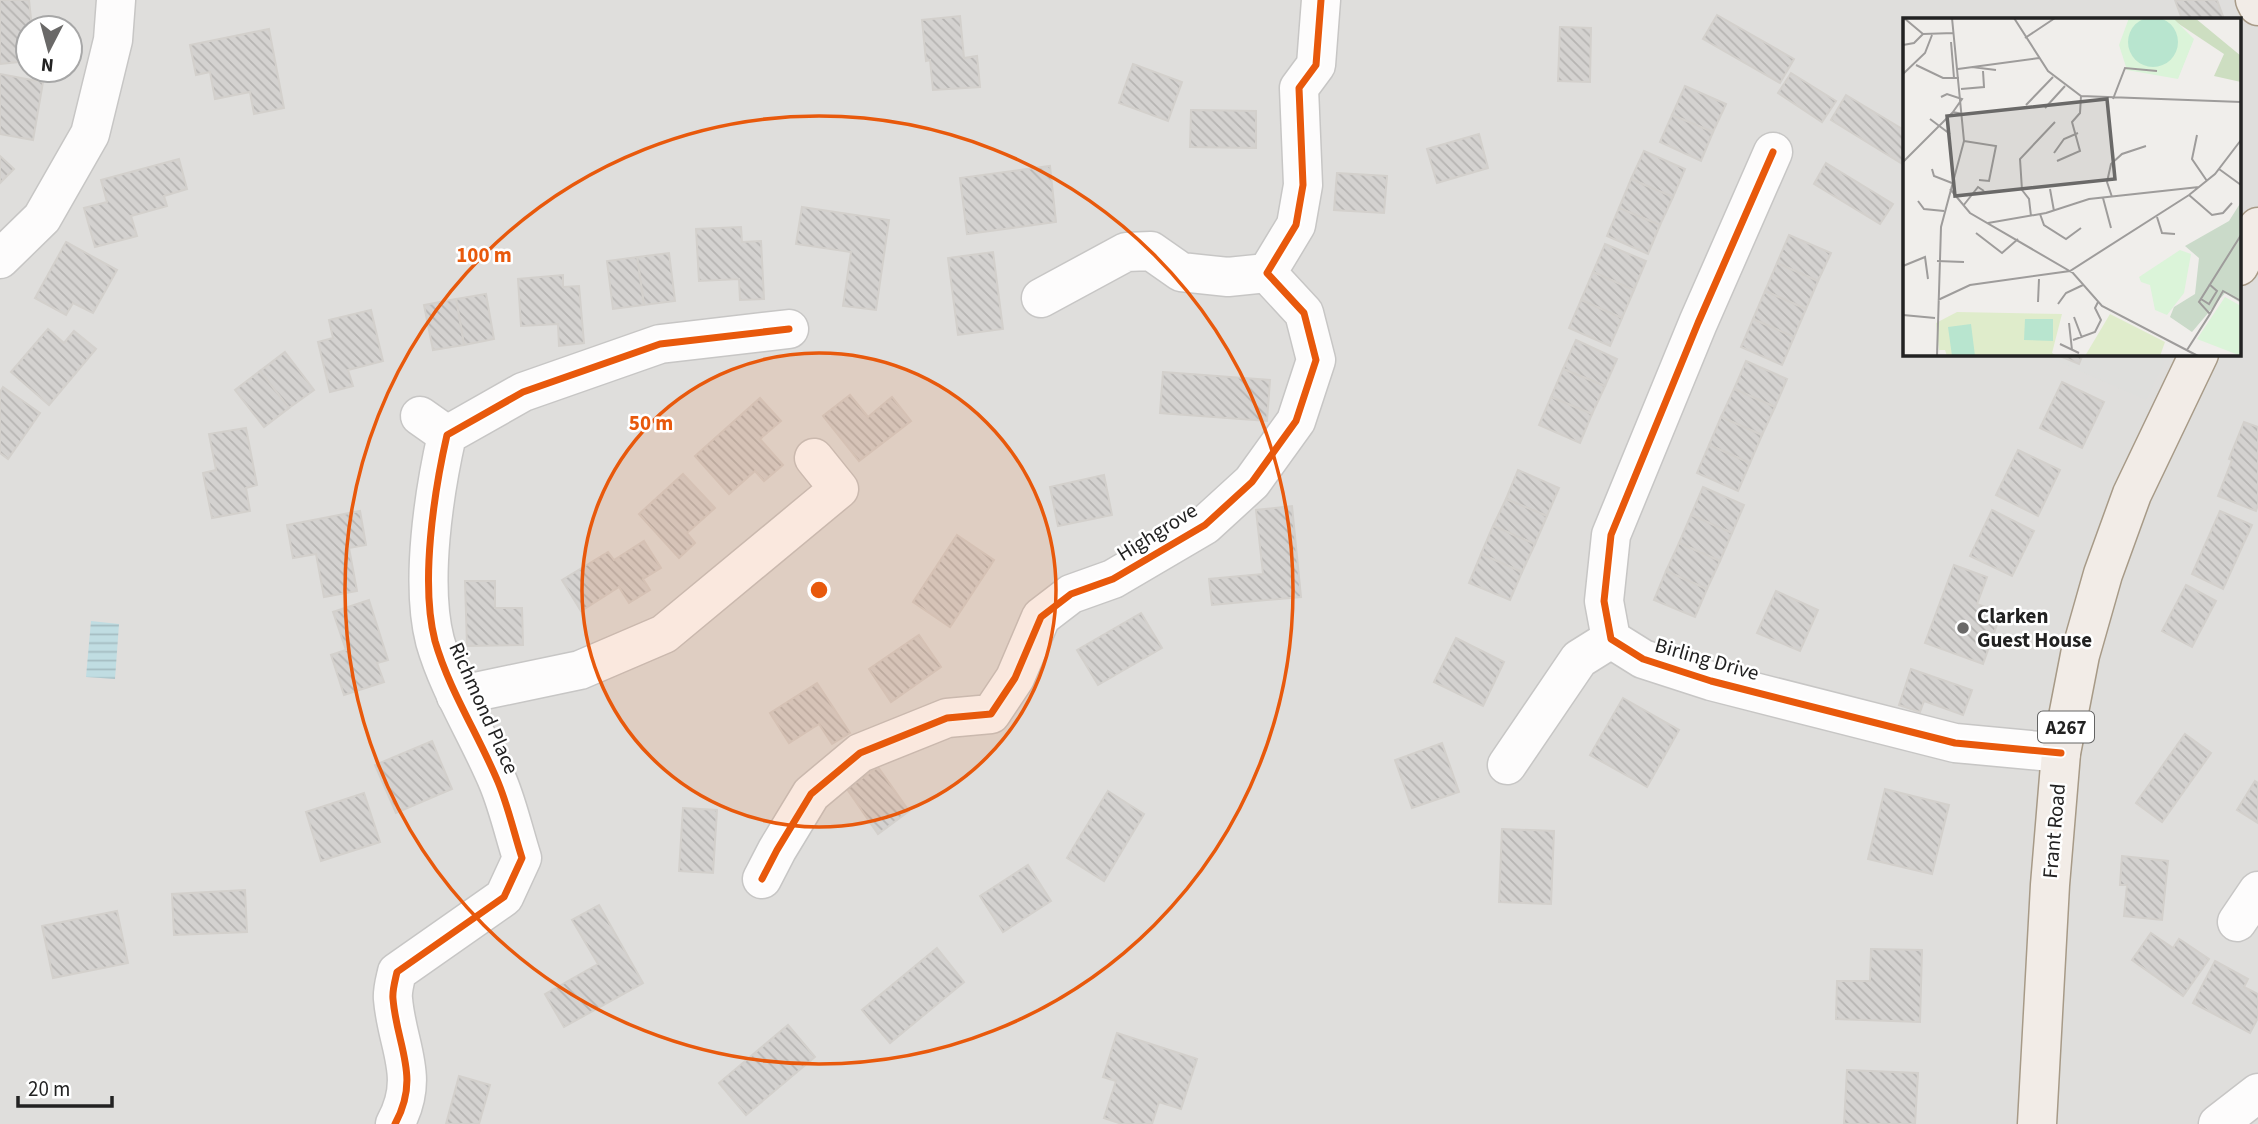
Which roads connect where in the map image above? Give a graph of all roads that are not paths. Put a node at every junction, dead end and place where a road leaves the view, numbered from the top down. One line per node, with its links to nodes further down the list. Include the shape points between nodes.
1 (116, 0): 7 (street, via 113,40 90,134 42,219)
2 (1321, 0): 9 (street, via 1316,65 1299,88 1303,185 1296,225)
3 (2255, 0): 4 (main road)
4 (2258, 6)
5 (1773, 152): 14 (street, via 1611,535 1604,601)
6 (2258, 227): 8 (main road)
7 (0, 259)
8 (2240, 264)
9 (1267, 273): 10 (street, via 1228,277 1181,272 1152,251 1126,252); 18 (street, Highgrove, via 1304,313 1316,360 1296,421 1252,482 1205,525 1113,579 1071,593 1041,617 1015,678 991,714 947,718 860,753 811,794)
10 (1041, 298)
11 (789, 329): 15 (street, Richmond Place, via 660,344 434,425 436,483 428,587 435,640)
12 (2199, 355): 16 (main road, Frant Road / A267, via 2132,494 2103,574 2080,655)
13 (814, 458): 15 (street, via 839,489 664,634 580,670)
14 (1611, 639): 16 (street, Birling Drive, via 1643,659 1738,688 1955,743); 17 (street, via 1579,659)
15 (456, 696): 20 (street, Richmond Place, via 498,783 522,858 504,897 397,972 392,997 409,1079)
16 (2061, 753): 21 (main road, Frant Road / A267)
17 (1507, 765)
18 (762, 879)
19 (2258, 1093): 22 (street)
20 (395, 1124)
21 (2037, 1124)
22 (2218, 1124)

